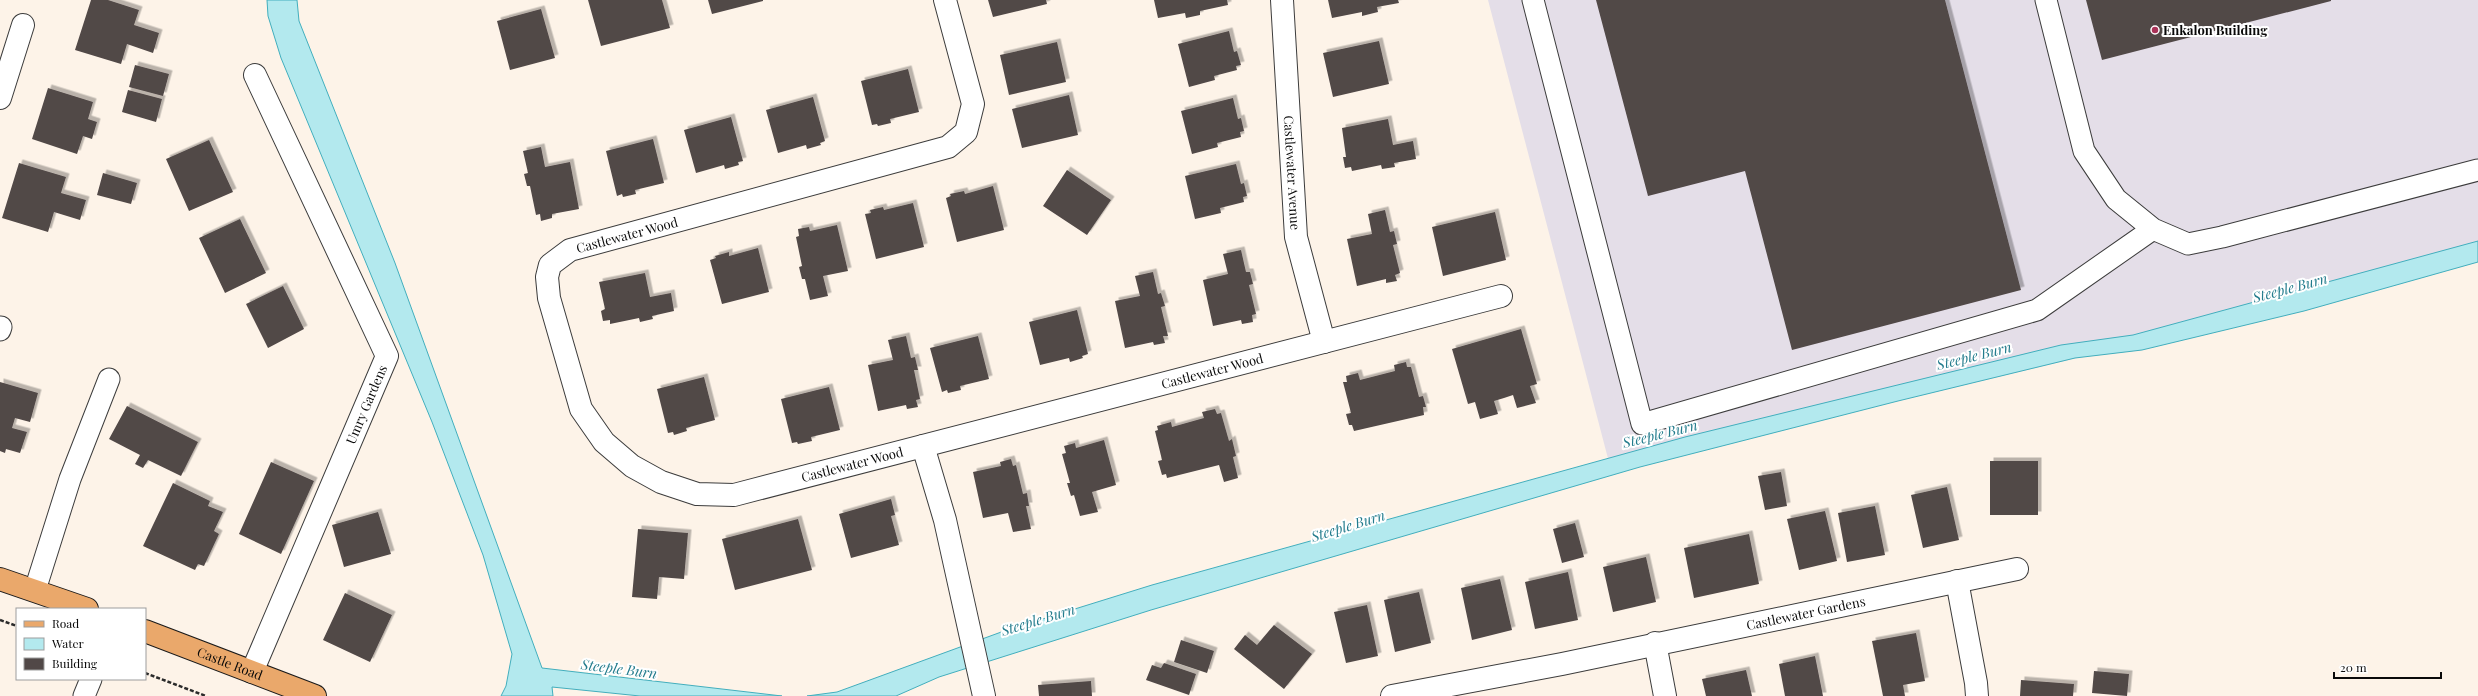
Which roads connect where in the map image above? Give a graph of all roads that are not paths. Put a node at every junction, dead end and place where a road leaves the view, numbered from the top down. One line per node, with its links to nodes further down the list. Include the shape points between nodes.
1 (945, 0): 13 (street, Castlewater Wood, via 973,104 966,132 948,147 570,250 550,265 547,277 549,298 581,409 604,442 632,466 661,482 697,494 734,495)
2 (1282, 0): 11 (street, Castlewater Avenue, via 1296,237)
3 (1533, 0): 9 (lane, via 1642,424 2037,310)
4 (2046, 0): 9 (lane, via 2084,151 2116,199)
5 (23, 25): 7 (street)
6 (255, 75): 21 (street, Umry Gardens, via 387,356)
7 (0, 98)
8 (2478, 170): 9 (lane, via 2188,244)
9 (2153, 229)
10 (1501, 296): 11 (street, Castlewater Wood)
11 (1324, 342): 13 (street, Castlewater Wood)
12 (109, 379): 17 (lane, via 70,479)
13 (923, 446): 23 (street, via 944,520)
14 (2017, 568): 16 (street, Castlewater Gardens)
15 (0, 579): 17 (main road)
16 (1957, 581): 20 (street, Castlewater Gardens); 28 (street, via 1976,683)
17 (35, 590): 18 (main road)
18 (84, 608)
19 (146, 631): 21 (main road, Castle Road)
20 (1655, 643): 26 (street, Castlewater Gardens); 27 (street)
21 (252, 672): 25 (main road, Castle Road)
22 (91, 680): 24 (lane)
23 (982, 688)
24 (84, 696)
25 (315, 696)
26 (1392, 696)
27 (1665, 696)
28 (1976, 696)

